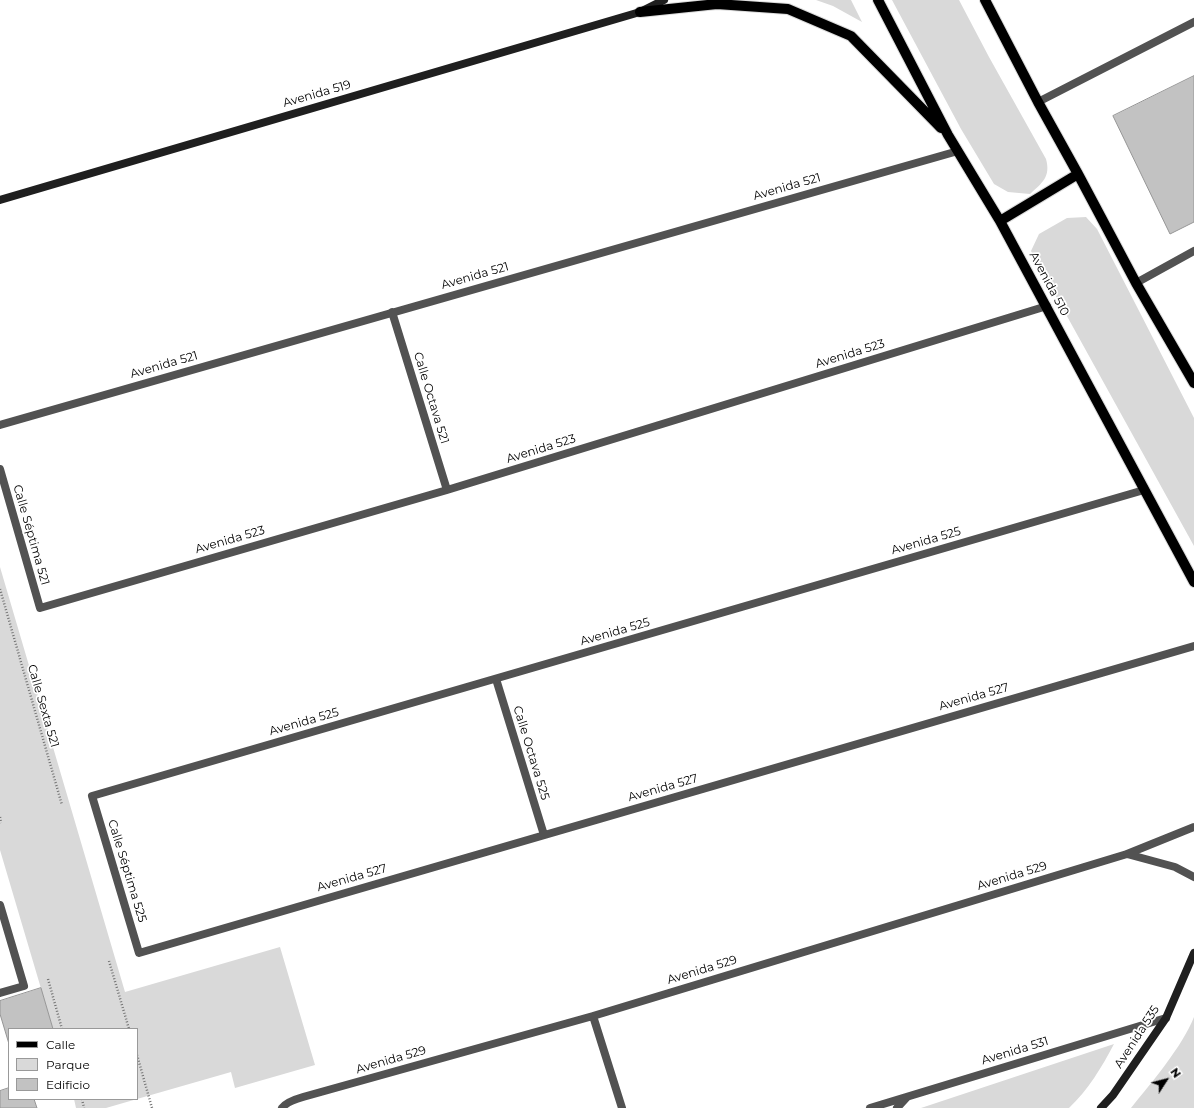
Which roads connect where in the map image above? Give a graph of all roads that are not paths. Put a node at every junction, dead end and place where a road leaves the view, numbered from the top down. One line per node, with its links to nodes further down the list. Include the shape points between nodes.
1 (664, 0): 4 (street, Avenida 519)
2 (878, 0): 7 (main road, Avenida 510)
3 (985, 0): 6 (main road)
4 (640, 12): 7 (main road, via 717,4 788,9 851,36); 10 (street, Avenida 519)
5 (1194, 22): 6 (street)
6 (1038, 102): 9 (main road)
7 (948, 135): 8 (main road, Avenida 510)
8 (958, 151): 11 (main road, Avenida 510); 15 (street, Avenida 521)
9 (1078, 174): 11 (main road); 13 (main road)
10 (0, 200)
11 (1000, 221): 14 (main road, Avenida 510)
12 (1194, 251): 13 (street)
13 (1136, 282): 16 (main road)
14 (1047, 306): 19 (street, Avenida 523); 20 (main road, Avenida 510)
15 (392, 312): 17 (street, Avenida 521); 19 (street, Calle Octava 521)
16 (1194, 383)
17 (0, 425)
18 (0, 469): 22 (street, Calle Séptima 521)
19 (447, 490): 22 (street, Avenida 523)
20 (1144, 490): 21 (main road, Avenida 510); 24 (street, Avenida 525)
21 (1194, 582)
22 (40, 608)
23 (1194, 646): 27 (street, Avenida 527)
24 (496, 679): 25 (street, Avenida 525); 27 (street, Calle Octava 525)
25 (92, 796): 31 (street, Calle Séptima 525)
26 (1194, 827): 28 (street, Avenida 529)
27 (544, 835): 31 (street, Avenida 527)
28 (1127, 854): 29 (street, via 1175,867); 34 (street, Avenida 529)
29 (1194, 877)
30 (0, 905): 33 (street, via 24,986)
31 (139, 952)
32 (1194, 953): 35 (street, Avenida 535)
33 (0, 993)
34 (593, 1016): 37 (street, Avenida 529, via 303,1097); 38 (street)
35 (1166, 1018): 36 (street, Avenida 531); 41 (street, Avenida 535, via 1113,1095)
36 (907, 1097): 39 (street, Avenida 531); 40 (street)
37 (283, 1107)
38 (622, 1108)
39 (870, 1108)
40 (897, 1108)
41 (1100, 1108)

